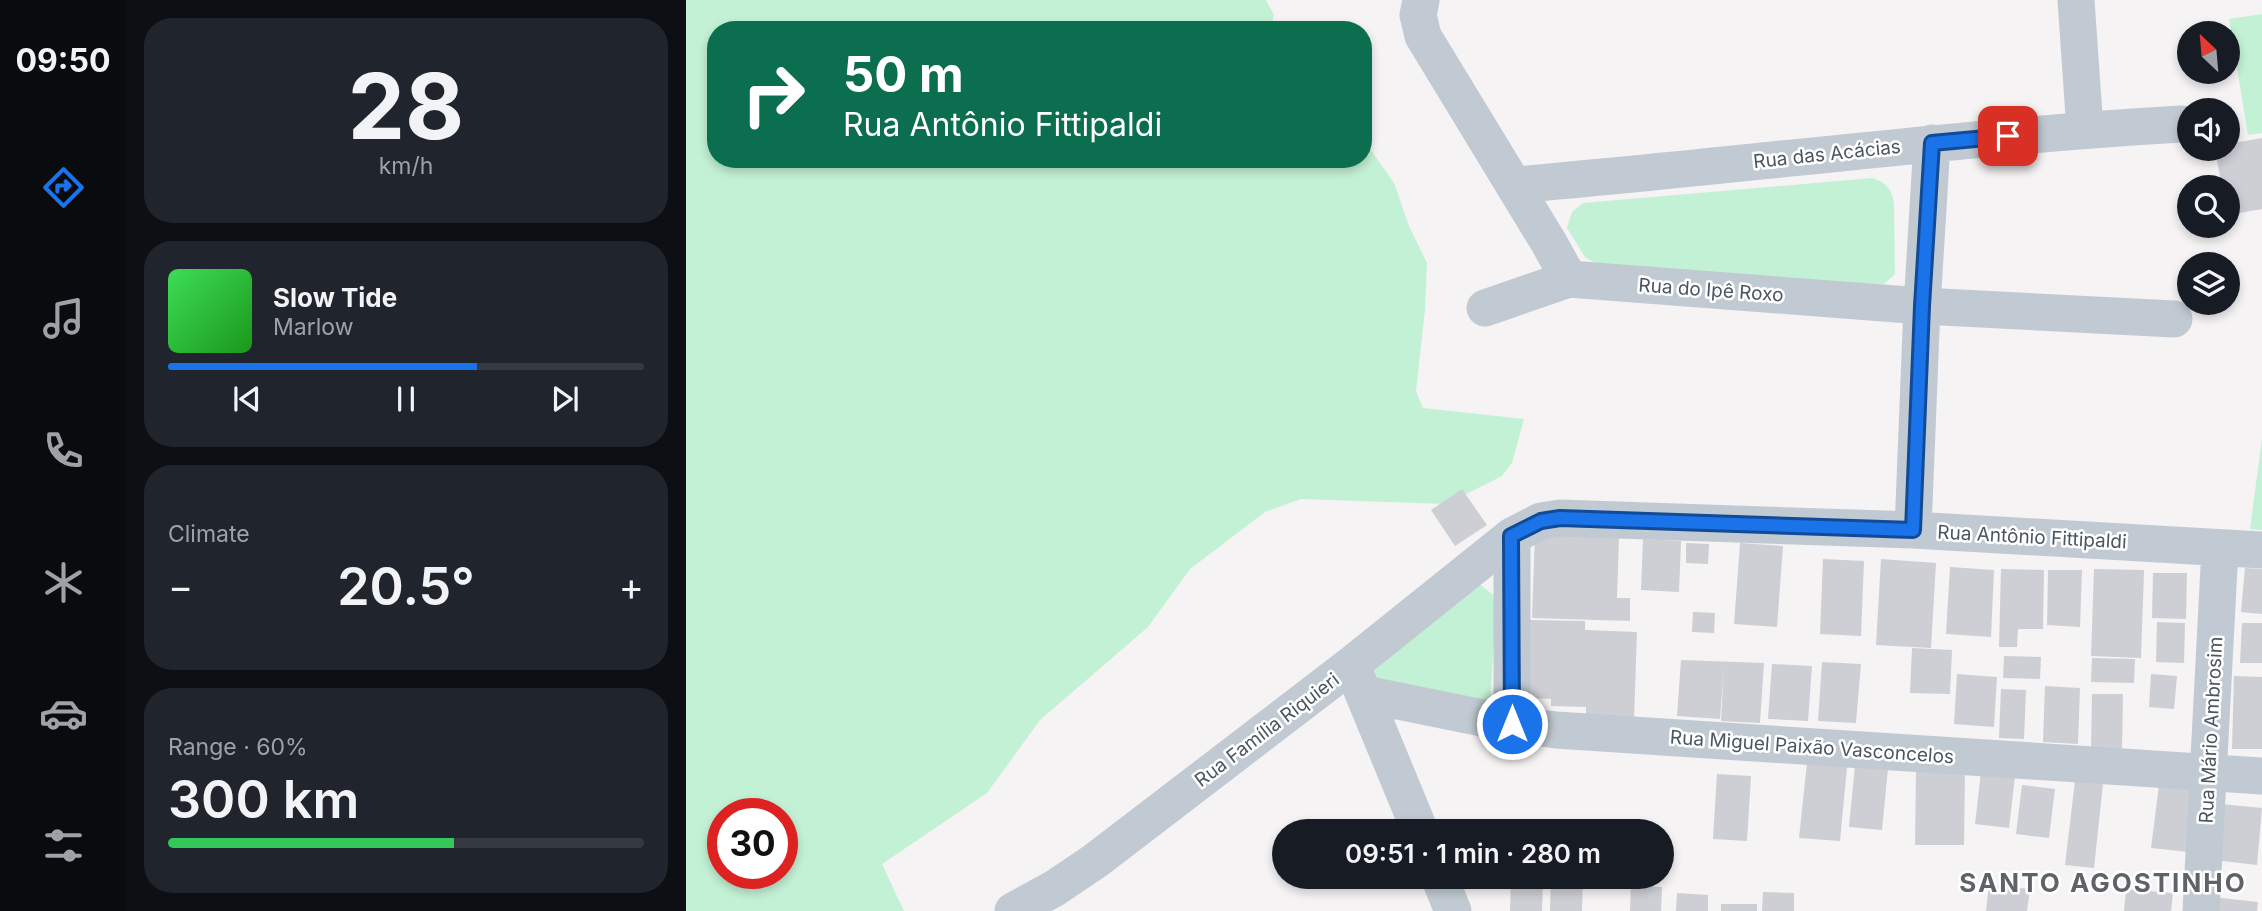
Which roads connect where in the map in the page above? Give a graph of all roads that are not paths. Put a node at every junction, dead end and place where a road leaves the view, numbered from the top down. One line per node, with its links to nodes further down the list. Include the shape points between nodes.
1 (1421, 0): 6 (street, via 1418,15 1423,36)
2 (2076, 0): 4 (street)
3 (2177, 124): 4 (street, Rua das Acácias)
4 (2085, 130): 5 (street, Rua das Acácias)
5 (1932, 143): 6 (street, Rua das Acácias); 8 (street)
6 (1515, 185): 7 (street)
7 (1569, 279): 8 (street, Rua do Ipê Roxo); 9 (street)
8 (1922, 306): 10 (street, Rua do Ipê Roxo); 11 (street)
9 (1485, 308)
10 (2174, 319)
11 (1913, 530): 12 (street, Rua Antônio Fittipaldi, via 1560,518 1541,521); 13 (street, Rua Antônio Fittipaldi)
12 (1511, 536): 15 (street, Rua Família Riquieri); 16 (street)
13 (2220, 548): 14 (street, Rua Antônio Fittipaldi); 17 (street, Rua Mário Ambrosim)
14 (2262, 550)
15 (1358, 680): 16 (street, Rua Miguel Paixão Vasconcelos); 19 (street); 21 (street, Rua Família Riquieri, via 1055,888)
16 (1512, 724): 17 (street, Rua Miguel Paixão Vasconcelos)
17 (2209, 772): 18 (street, Rua Miguel Paixão Vasconcelos); 23 (street, Rua Mário Ambrosim)
18 (2262, 776)
19 (1415, 819)
20 (1444, 889): 22 (street)
21 (1013, 911)
22 (1453, 911)
23 (2201, 911)

